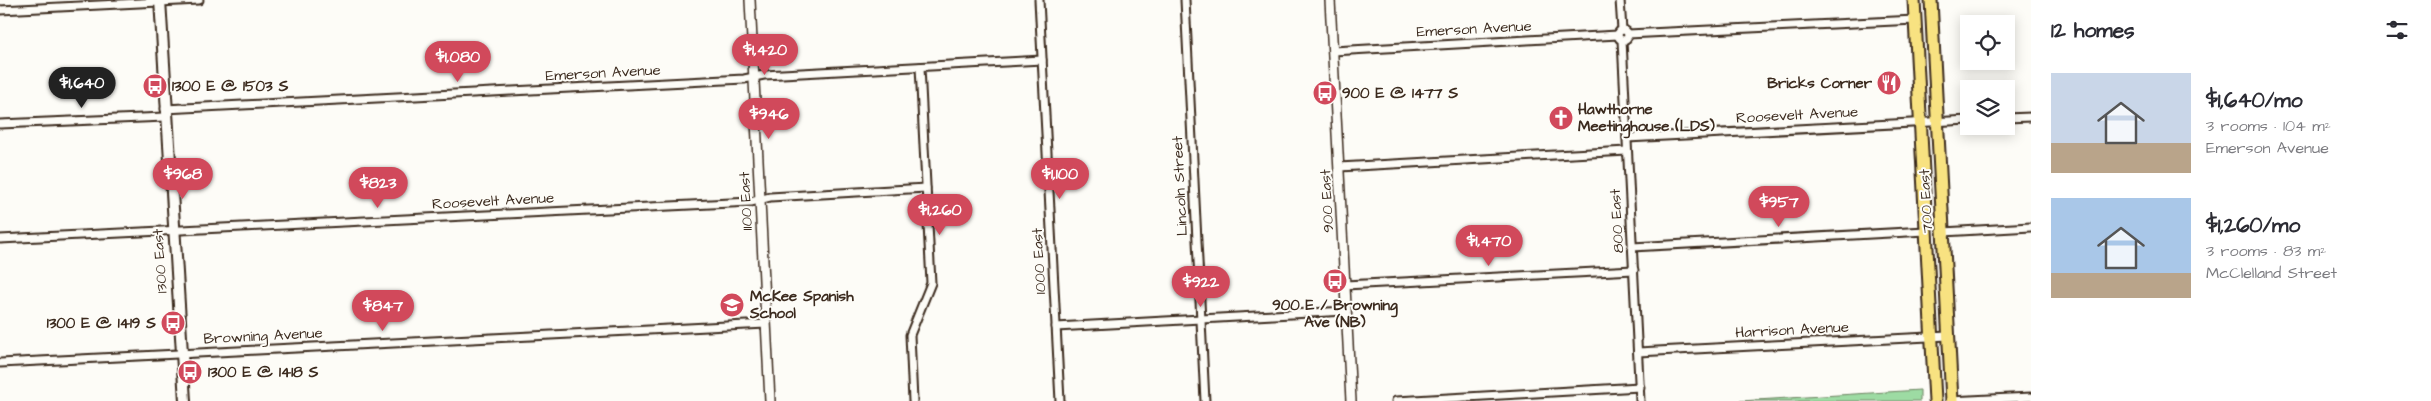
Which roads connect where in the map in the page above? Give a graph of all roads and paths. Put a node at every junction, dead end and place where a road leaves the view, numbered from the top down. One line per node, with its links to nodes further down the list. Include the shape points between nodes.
1 (199, 0): 9 (street)
2 (750, 0): 16 (street, 1100 East)
3 (1039, 0): 14 (street, 1000 East)
4 (1185, 0): 38 (street, Lincoln Street)
5 (1330, 0): 13 (street, 900 East)
6 (1620, 0): 12 (street, 800 East)
7 (1914, 0): 11 (main road, 700 East)
8 (1931, 0): 21 (main road, 700 East)
9 (160, 1): 10 (street); 17 (main road, 1300 East)
10 (0, 10)
11 (1915, 20): 12 (street, Emerson Avenue); 22 (main road, 700 East)
12 (1622, 35): 13 (street, Emerson Avenue); 24 (street, 800 East)
13 (1333, 51): 26 (street, 900 East)
14 (1042, 60): 15 (street, Emerson Avenue); 40 (street, 1000 East)
15 (920, 67): 16 (street, Emerson Avenue); 27 (street)
16 (754, 78): 17 (street, Emerson Avenue); 28 (street, 1100 East)
17 (165, 113): 23 (street, Emerson Avenue); 30 (main road, 1300 East)
18 (2031, 117): 19 (street)
19 (2015, 118)
20 (1960, 121): 21 (street, Roosevelt Avenue)
21 (1937, 122): 22 (street, Roosevelt Avenue); 32 (main road, 700 East)
22 (1920, 123): 24 (street, Roosevelt Avenue); 31 (main road, 700 East)
23 (0, 124)
24 (1627, 138): 25 (street, 800 East)
25 (1627, 151): 26 (street); 34 (street, 800 East)
26 (1339, 167): 36 (street, 900 East)
27 (926, 188): 28 (street, Roosevelt Avenue); 50 (street, via 931,287 910,335)
28 (760, 200): 30 (street, Roosevelt Avenue); 39 (street, 1100 East)
29 (2031, 227): 32 (street)
30 (173, 230): 33 (street, Roosevelt Avenue); 44 (main road, 1300 East)
31 (1926, 231): 34 (street); 41 (main road, 700 East)
32 (1943, 232): 42 (main road, 700 East)
33 (0, 239)
34 (1632, 247): 35 (street, 800 East)
35 (1634, 270): 36 (street); 43 (street, 800 East)
36 (1345, 285): 37 (street, 900 East)
37 (1346, 310): 38 (street); 53 (street, 900 East)
38 (1200, 319): 40 (street); 52 (street, Lincoln Street)
39 (766, 324): 44 (street, Browning Avenue); 49 (street, 1100 East)
40 (1056, 327): 51 (street, 1000 East)
41 (1932, 336): 42 (street, Harrison Avenue); 43 (street, Harrison Avenue); 56 (main road, 700 East)
42 (1948, 336): 57 (main road, 700 East)
43 (1638, 352): 46 (street, 800 East)
44 (181, 354): 45 (street, Browning Avenue); 48 (main road, 1300 East)
45 (0, 363)
46 (1640, 388): 54 (street); 55 (street, 800 East)
47 (2031, 397): 57 (street)
48 (184, 401)
49 (770, 401)
50 (913, 401)
51 (1060, 401)
52 (1205, 401)
53 (1351, 401)
54 (1396, 401)
55 (1640, 401)
56 (1935, 401)
57 (1951, 401)

